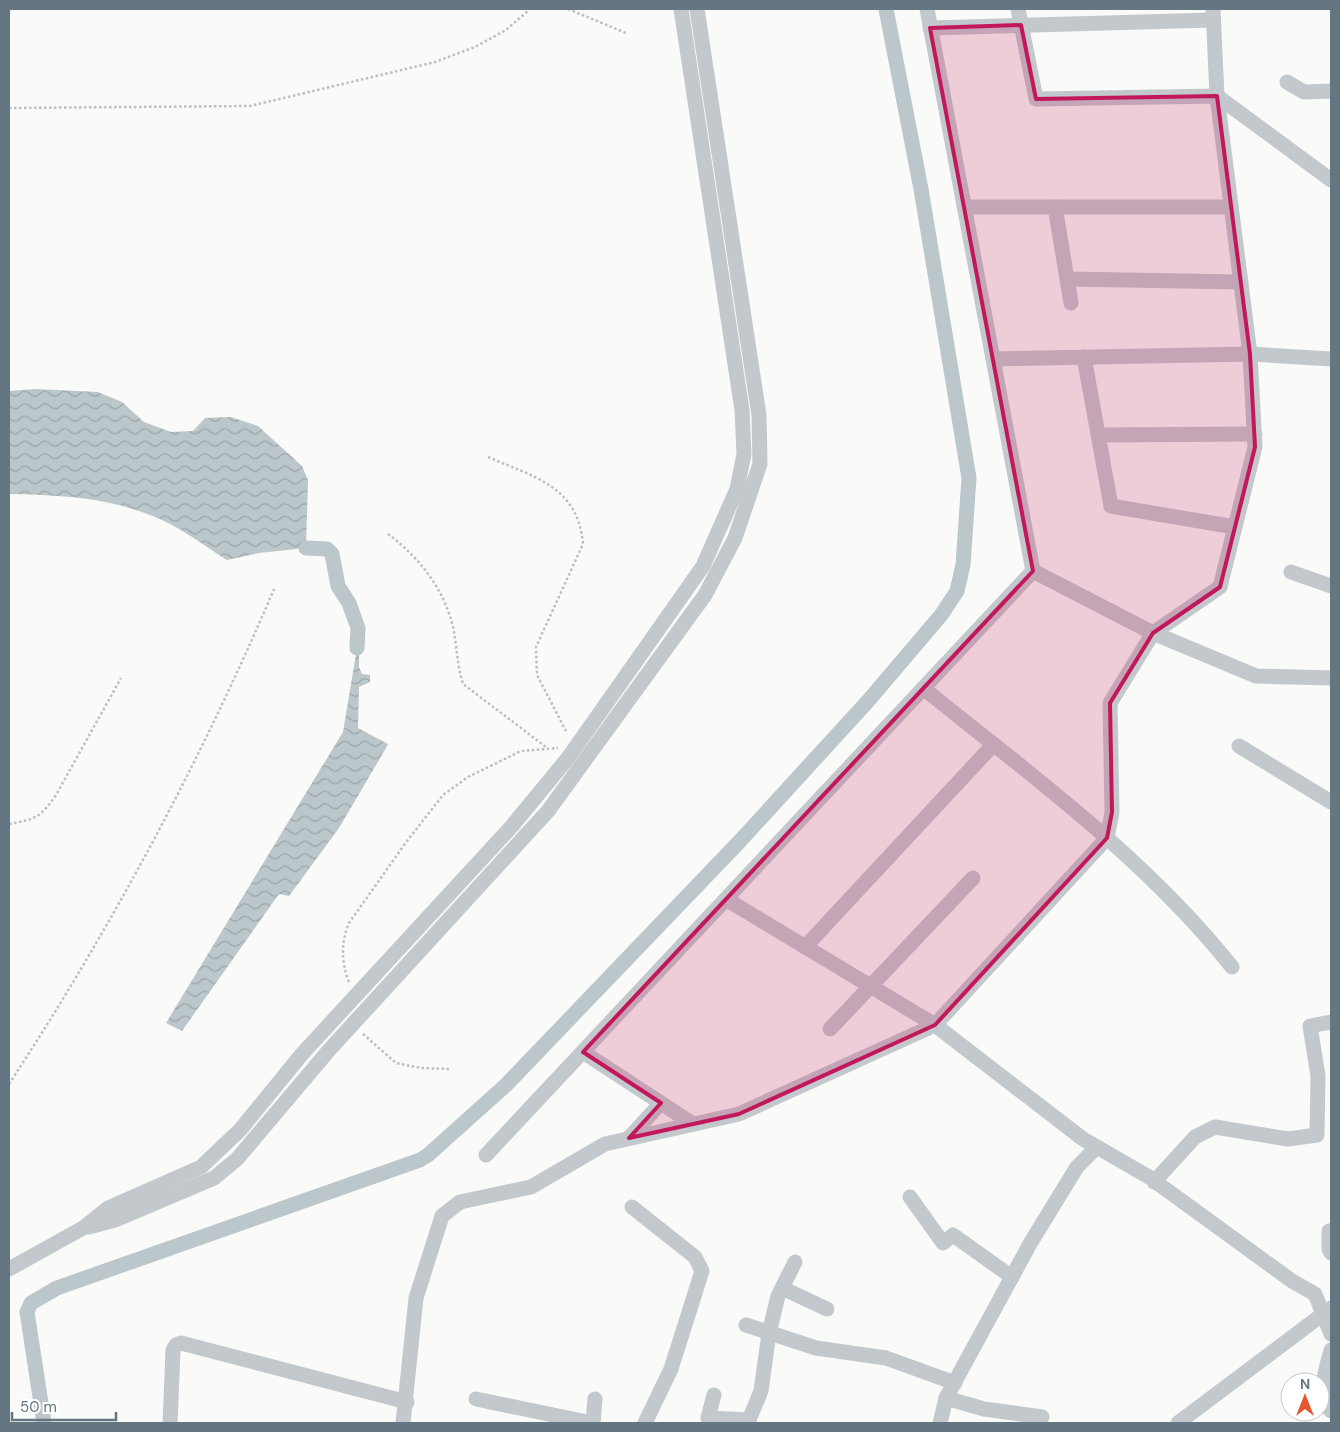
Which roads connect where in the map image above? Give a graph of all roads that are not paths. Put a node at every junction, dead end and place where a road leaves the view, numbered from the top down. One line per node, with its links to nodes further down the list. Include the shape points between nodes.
1 (681, 9): 23 (street)
2 (698, 9): 22 (street)
3 (926, 9): 7 (street)
4 (1018, 9): 6 (street)
5 (1213, 14): 6 (street); 10 (street)
6 (1021, 25): 7 (street); 10 (street, via 1036,99)
7 (930, 28): 12 (street)
8 (1287, 82): 9 (street, via 1304,92)
9 (1331, 91)
10 (1217, 96): 11 (street); 14 (street)
11 (1331, 180)
12 (964, 207): 13 (street); 20 (street)
13 (1055, 207): 14 (street); 15 (street)
14 (1231, 207): 16 (street)
15 (1067, 279): 16 (street); 17 (street)
16 (1241, 282): 18 (street)
17 (1071, 303)
18 (1250, 354): 19 (street); 21 (street); 24 (street)
19 (1084, 357): 20 (street); 25 (street)
20 (993, 359): 27 (street)
21 (1331, 359)
22 (751, 366): 23 (street); 36 (street, via 759,415 760,464 735,538 706,595)
23 (736, 368): 35 (street, via 744,454 738,489 703,566)
24 (1254, 434): 25 (street); 26 (street, via 1255,447)
25 (1098, 435): 26 (street, via 1111,506)
26 (1235, 527): 30 (street, via 1220,586)
27 (1032, 571): 30 (street); 32 (street)
28 (1292, 572): 29 (street)
29 (1331, 586)
30 (1153, 633): 31 (street, via 1256,676); 38 (street, via 1110,703 1112,812)
31 (1331, 678)
32 (923, 688): 33 (street); 40 (street)
33 (993, 745): 38 (street); 41 (street)
34 (1239, 746): 37 (street)
35 (575, 748): 36 (street); 44 (street, via 512,826)
36 (588, 758): 45 (street, via 548,811)
37 (1331, 802)
38 (1108, 838): 42 (street, via 1198,925); 47 (street)
39 (974, 878): 43 (street)
40 (726, 899): 41 (street); 49 (street)
41 (805, 947): 43 (street)
42 (1232, 967)
43 (870, 986): 47 (street); 48 (street)
44 (355, 997): 45 (street); 58 (street, via 302,1054 240,1130 201,1166 108,1208)
45 (368, 1007): 58 (street, via 237,1159 214,1178 115,1220)
46 (1331, 1022): 55 (street, via 1310,1026 1318,1076 1318,1134 1288,1139 1216,1127 1196,1138)
47 (935, 1025): 51 (street, via 738,1114); 53 (street)
48 (830, 1029)
49 (583, 1052): 50 (street); 54 (street)
50 (661, 1103): 51 (street); 52 (street)
51 (693, 1124): 52 (street)
52 (629, 1138): 76 (street, via 605,1144 531,1187 460,1202 442,1216 416,1298)
53 (1097, 1147): 55 (street); 63 (street, via 1077,1167)
54 (486, 1155)
55 (1154, 1182): 66 (street, via 1284,1276 1315,1294)
56 (910, 1197): 63 (street, via 943,1243 954,1235)
57 (632, 1207): 83 (street, via 695,1257 702,1272 671,1369)
58 (83, 1228): 62 (street)
59 (1329, 1231): 60 (street)
60 (1331, 1253)
61 (795, 1262): 64 (street)
62 (9, 1268)
63 (1012, 1277): 71 (street)
64 (782, 1288): 65 (street); 68 (street)
65 (827, 1309)
66 (1328, 1311): 69 (street); 85 (street)
67 (746, 1325): 68 (street)
68 (770, 1333): 71 (street, via 816,1348 886,1358); 79 (street, via 761,1390 749,1420)
69 (1331, 1334)
70 (1331, 1350): 77 (street, via 1323,1394)
71 (954, 1383): 74 (street)
72 (714, 1395): 79 (street)
73 (595, 1398): 82 (street)
74 (946, 1398): 78 (street, via 984,1409); 84 (street)
75 (476, 1399): 82 (street)
76 (406, 1402): 80 (street, via 181,1344 173,1350); 81 (street)
77 (1331, 1411)
78 (1042, 1417)
79 (707, 1420)
80 (170, 1423)
81 (403, 1423)
82 (593, 1423)
83 (645, 1423)
84 (940, 1423)
85 (1178, 1423)

